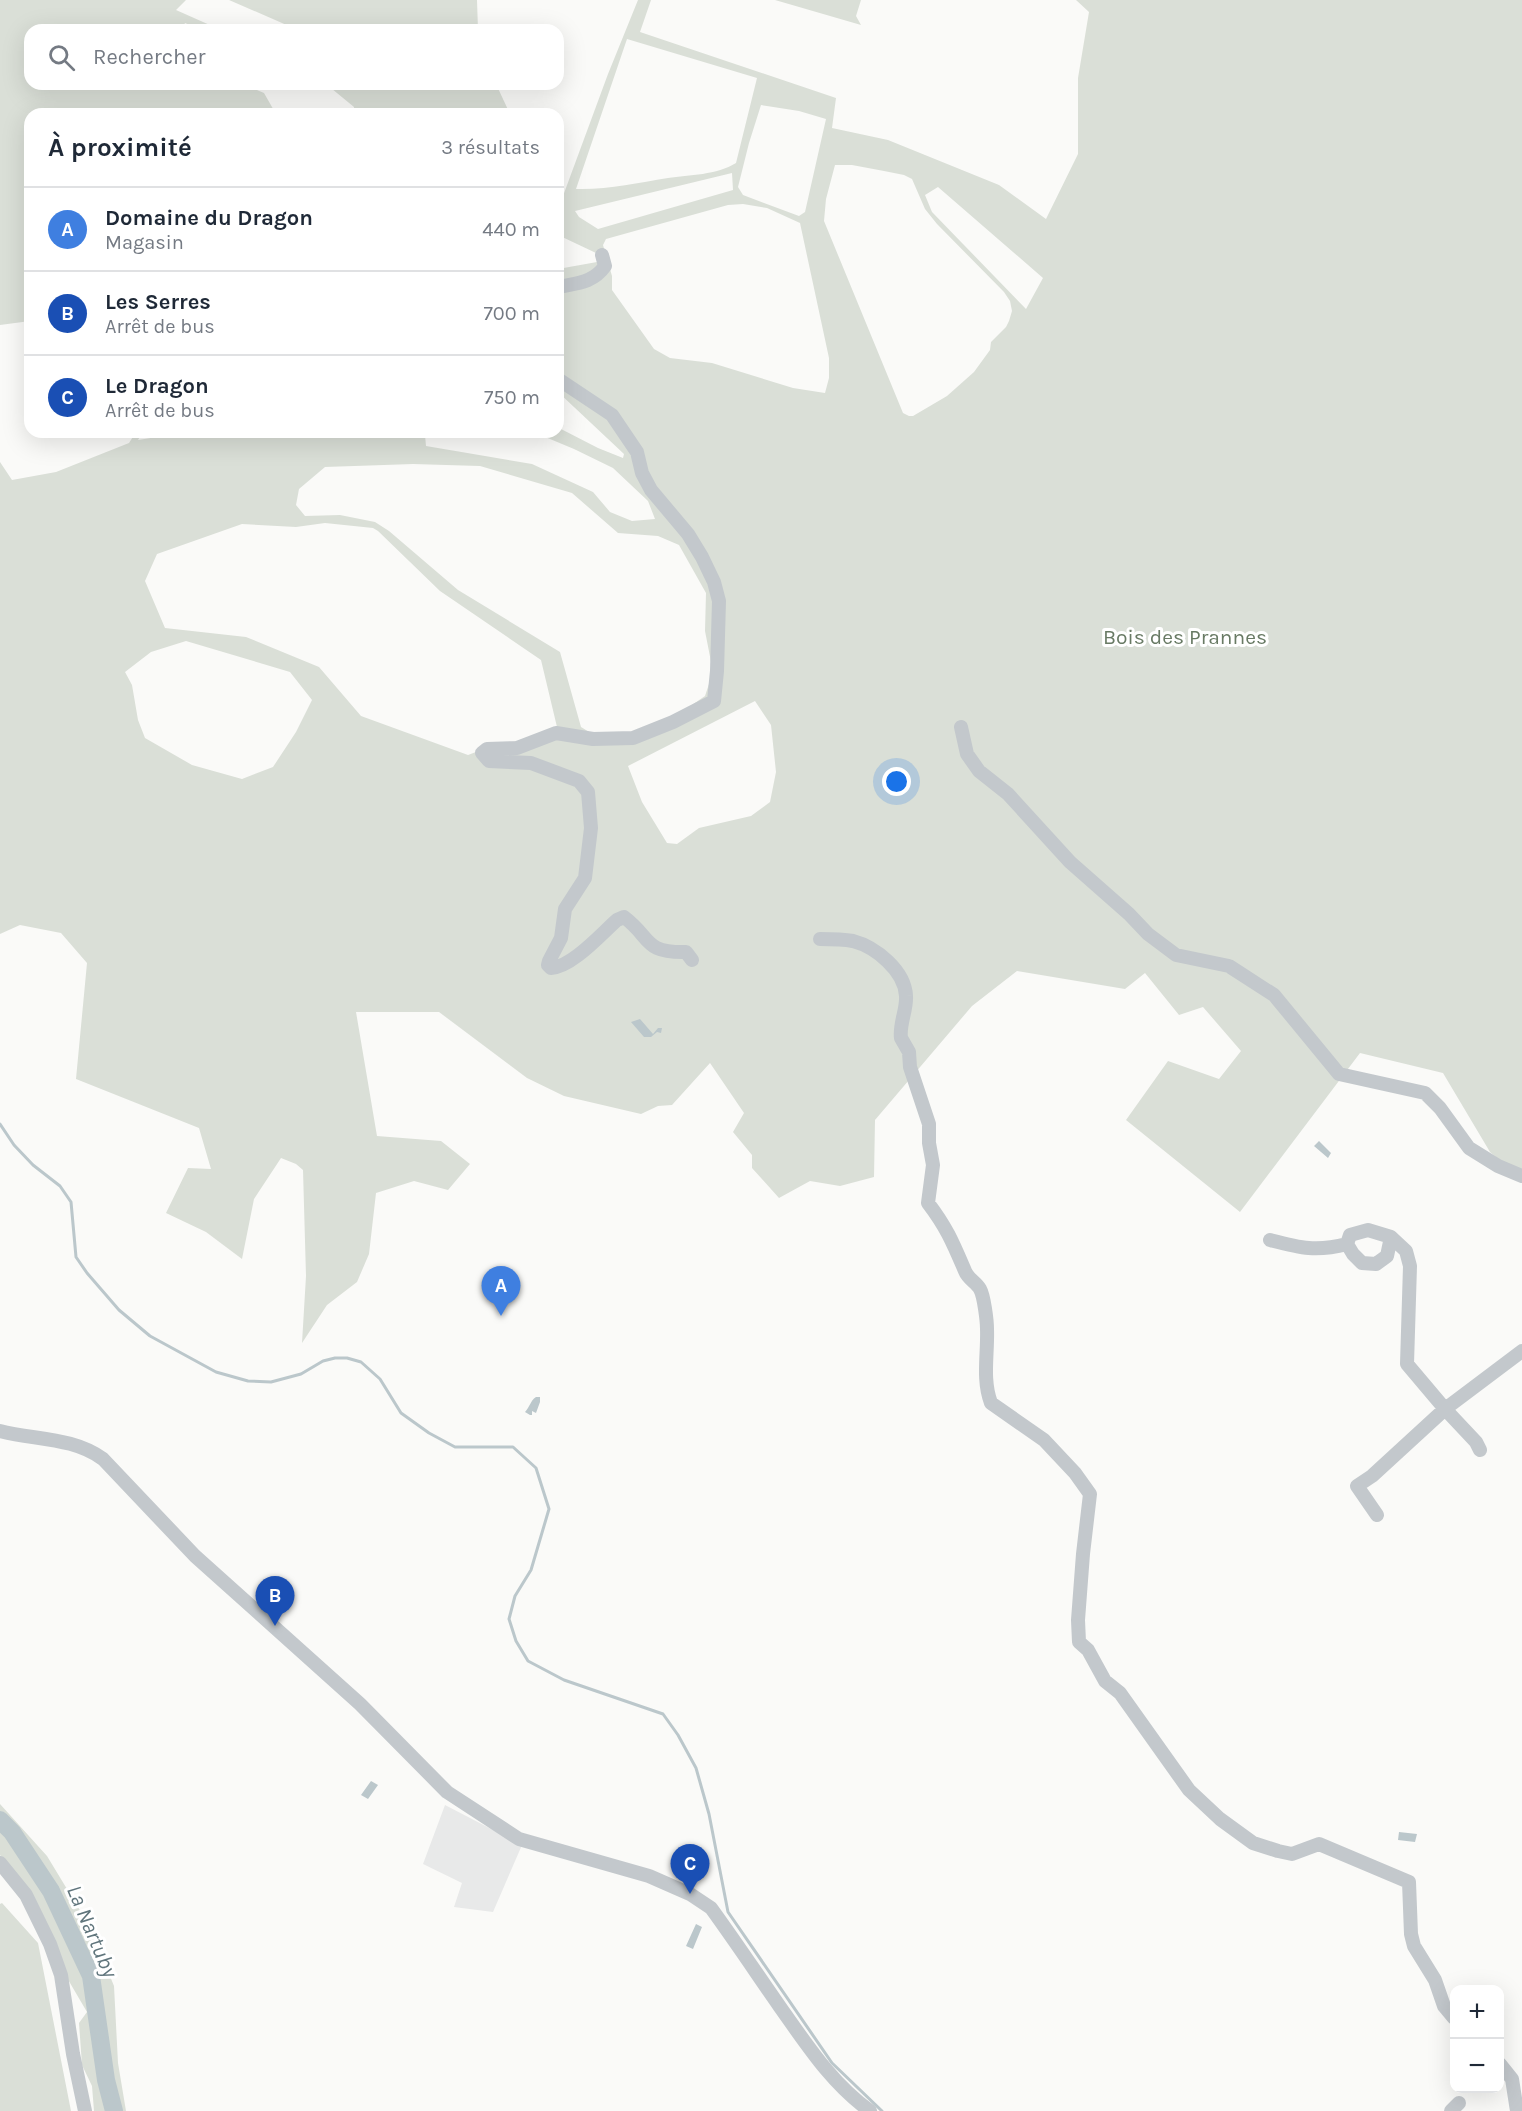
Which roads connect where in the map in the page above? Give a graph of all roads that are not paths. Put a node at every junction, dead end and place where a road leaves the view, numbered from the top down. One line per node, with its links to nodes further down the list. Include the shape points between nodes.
1 (602, 255): 2 (street, via 605,266 598,275 586,283)
2 (564, 286)
3 (564, 383): 6 (street, via 612,415 637,452 651,490 688,534 714,582 719,601 714,701 633,738 593,739 556,733 517,748 487,749 482,753 489,761 531,764 553,771 579,781 588,792 591,828 585,878 565,909 561,939 548,965 551,968 570,961 624,917 653,947 686,952)
4 (961, 727): 7 (street, via 967,754 979,771 1008,794 1070,862 1148,934 1176,955 1229,966 1274,995 1339,1074 1425,1093 1469,1148)
5 (820, 939): 17 (street, via 855,942 871,949 903,979 906,1005 901,1038 909,1052 929,1124 933,1165 928,1203 949,1232 966,1273 982,1296 991,1402 1044,1440 1090,1494 1079,1642 1189,1790 1253,1843 1292,1854 1319,1844 1409,1882 1414,1946)
6 (692, 960)
7 (1522, 1176)
8 (1391, 1237): 10 (street, via 1368,1230 1350,1235); 10 (street, via 1387,1256 1376,1264 1362,1263); 12 (street, via 1406,1251 1410,1266 1407,1364)
9 (1270, 1240): 10 (street, via 1304,1249)
10 (1347, 1244)
11 (1522, 1351): 12 (street)
12 (1445, 1409): 14 (street); 15 (street, via 1357,1486)
13 (0, 1431): 20 (street, via 75,1444 104,1459 195,1557 360,1704 447,1792 519,1839 649,1876 711,1908 804,2042 836,2082)
14 (1480, 1450)
15 (1377, 1515)
16 (0, 1863): 19 (street, via 26,1895 61,1975)
17 (1450, 2013)
18 (1504, 2069): 21 (street, via 1512,2079)
19 (85, 2111)
20 (870, 2111)
21 (1517, 2111)

